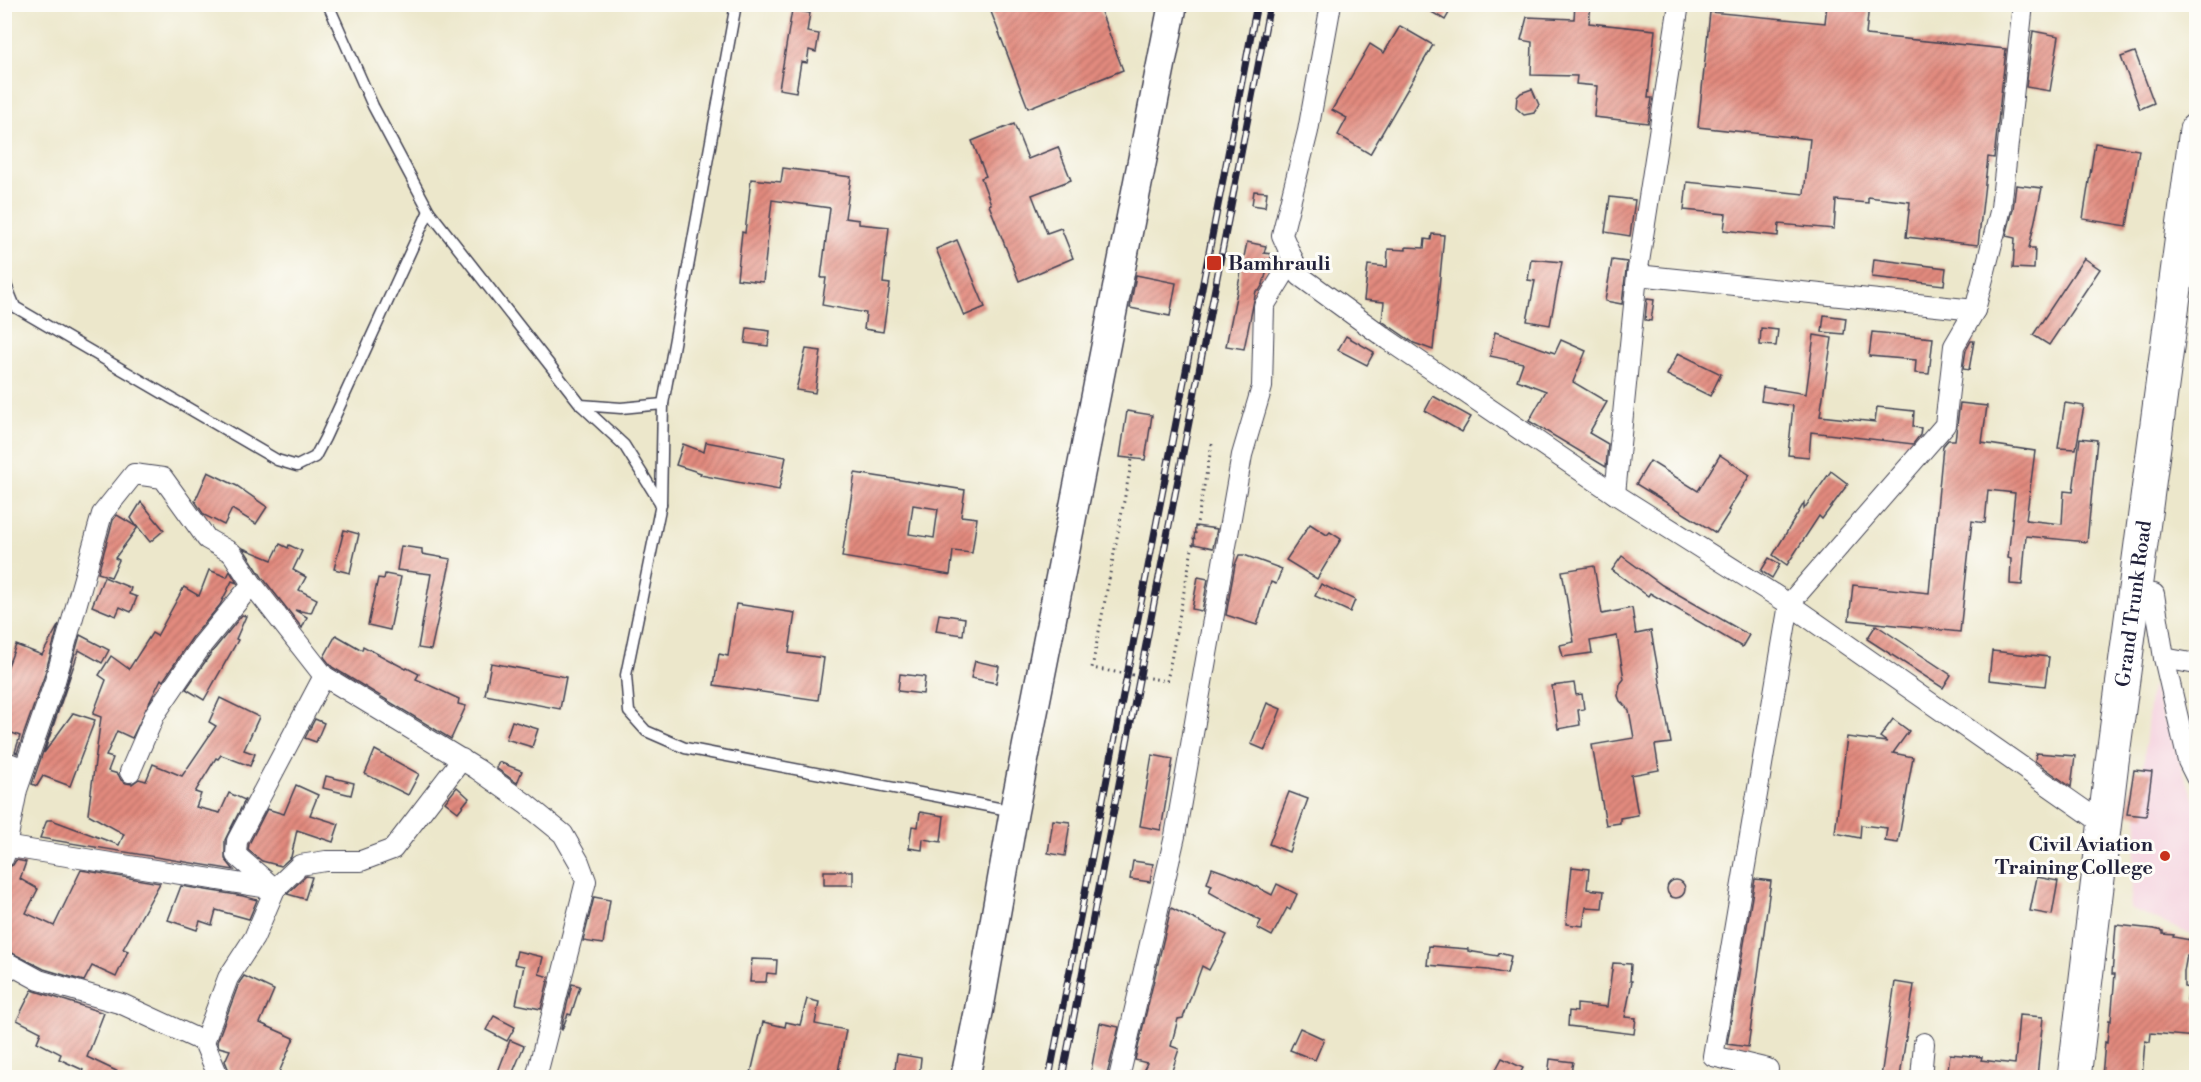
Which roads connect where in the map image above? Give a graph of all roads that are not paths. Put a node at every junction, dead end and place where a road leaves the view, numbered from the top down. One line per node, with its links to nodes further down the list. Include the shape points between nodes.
1 (328, 4): 8 (lane, via 374,106)
2 (736, 4): 14 (lane)
3 (1173, 4): 29 (main road)
4 (1331, 4): 9 (street, via 1308,130 1282,235)
5 (1679, 4): 11 (street)
6 (2023, 4): 13 (street, via 2001,208)
7 (2196, 130): 30 (highway, Grand Trunk Road)
8 (429, 211): 10 (lane, via 325,438 315,457 297,466 278,460 15,307 6,285); 15 (lane)
9 (1293, 259): 16 (street, via 1300,276); 39 (street, via 1264,306 1262,387 1242,454 1175,836)
10 (4, 262)
11 (1637, 275): 13 (street); 16 (street)
12 (2196, 307): 19 (highway, Grand Trunk Road)
13 (1975, 310): 20 (street, via 1954,346 1945,425)
14 (663, 404): 15 (lane, via 621,408); 17 (lane)
15 (581, 405): 17 (lane, via 624,445)
16 (1615, 494): 20 (street)
17 (661, 504): 29 (lane, via 626,675 629,712 646,731 685,748)
18 (252, 584): 23 (street); 26 (street, via 232,553 207,539 163,478 134,474 102,514 55,681); 27 (street, via 202,645 155,714)
19 (2154, 594): 21 (street); 43 (highway, Grand Trunk Road)
20 (1789, 604): 30 (street); 40 (street, via 1713,1056 1768,1069)
21 (2164, 658): 22 (street); 28 (street, via 2188,761)
22 (2196, 664)
23 (324, 676): 24 (street); 32 (street, via 237,841 236,855)
24 (462, 759): 32 (street, via 393,849 361,861 300,865); 37 (street, via 563,834 586,881)
25 (4, 761): 26 (street)
26 (24, 769): 31 (street)
27 (130, 772)
28 (2196, 777)
29 (1014, 811): 38 (main road)
30 (2104, 825): 42 (highway, Grand Trunk Road)
31 (5, 850): 32 (street)
32 (275, 889): 34 (street, via 255,938 228,978)
33 (4, 961): 34 (street, via 39,981 122,1004)
34 (204, 1042): 36 (street)
35 (1924, 1043): 41 (street)
36 (219, 1077)
37 (536, 1077)
38 (965, 1077)
39 (1119, 1077)
40 (1767, 1077)
41 (1921, 1077)
42 (2074, 1077)
43 (2095, 1077)

